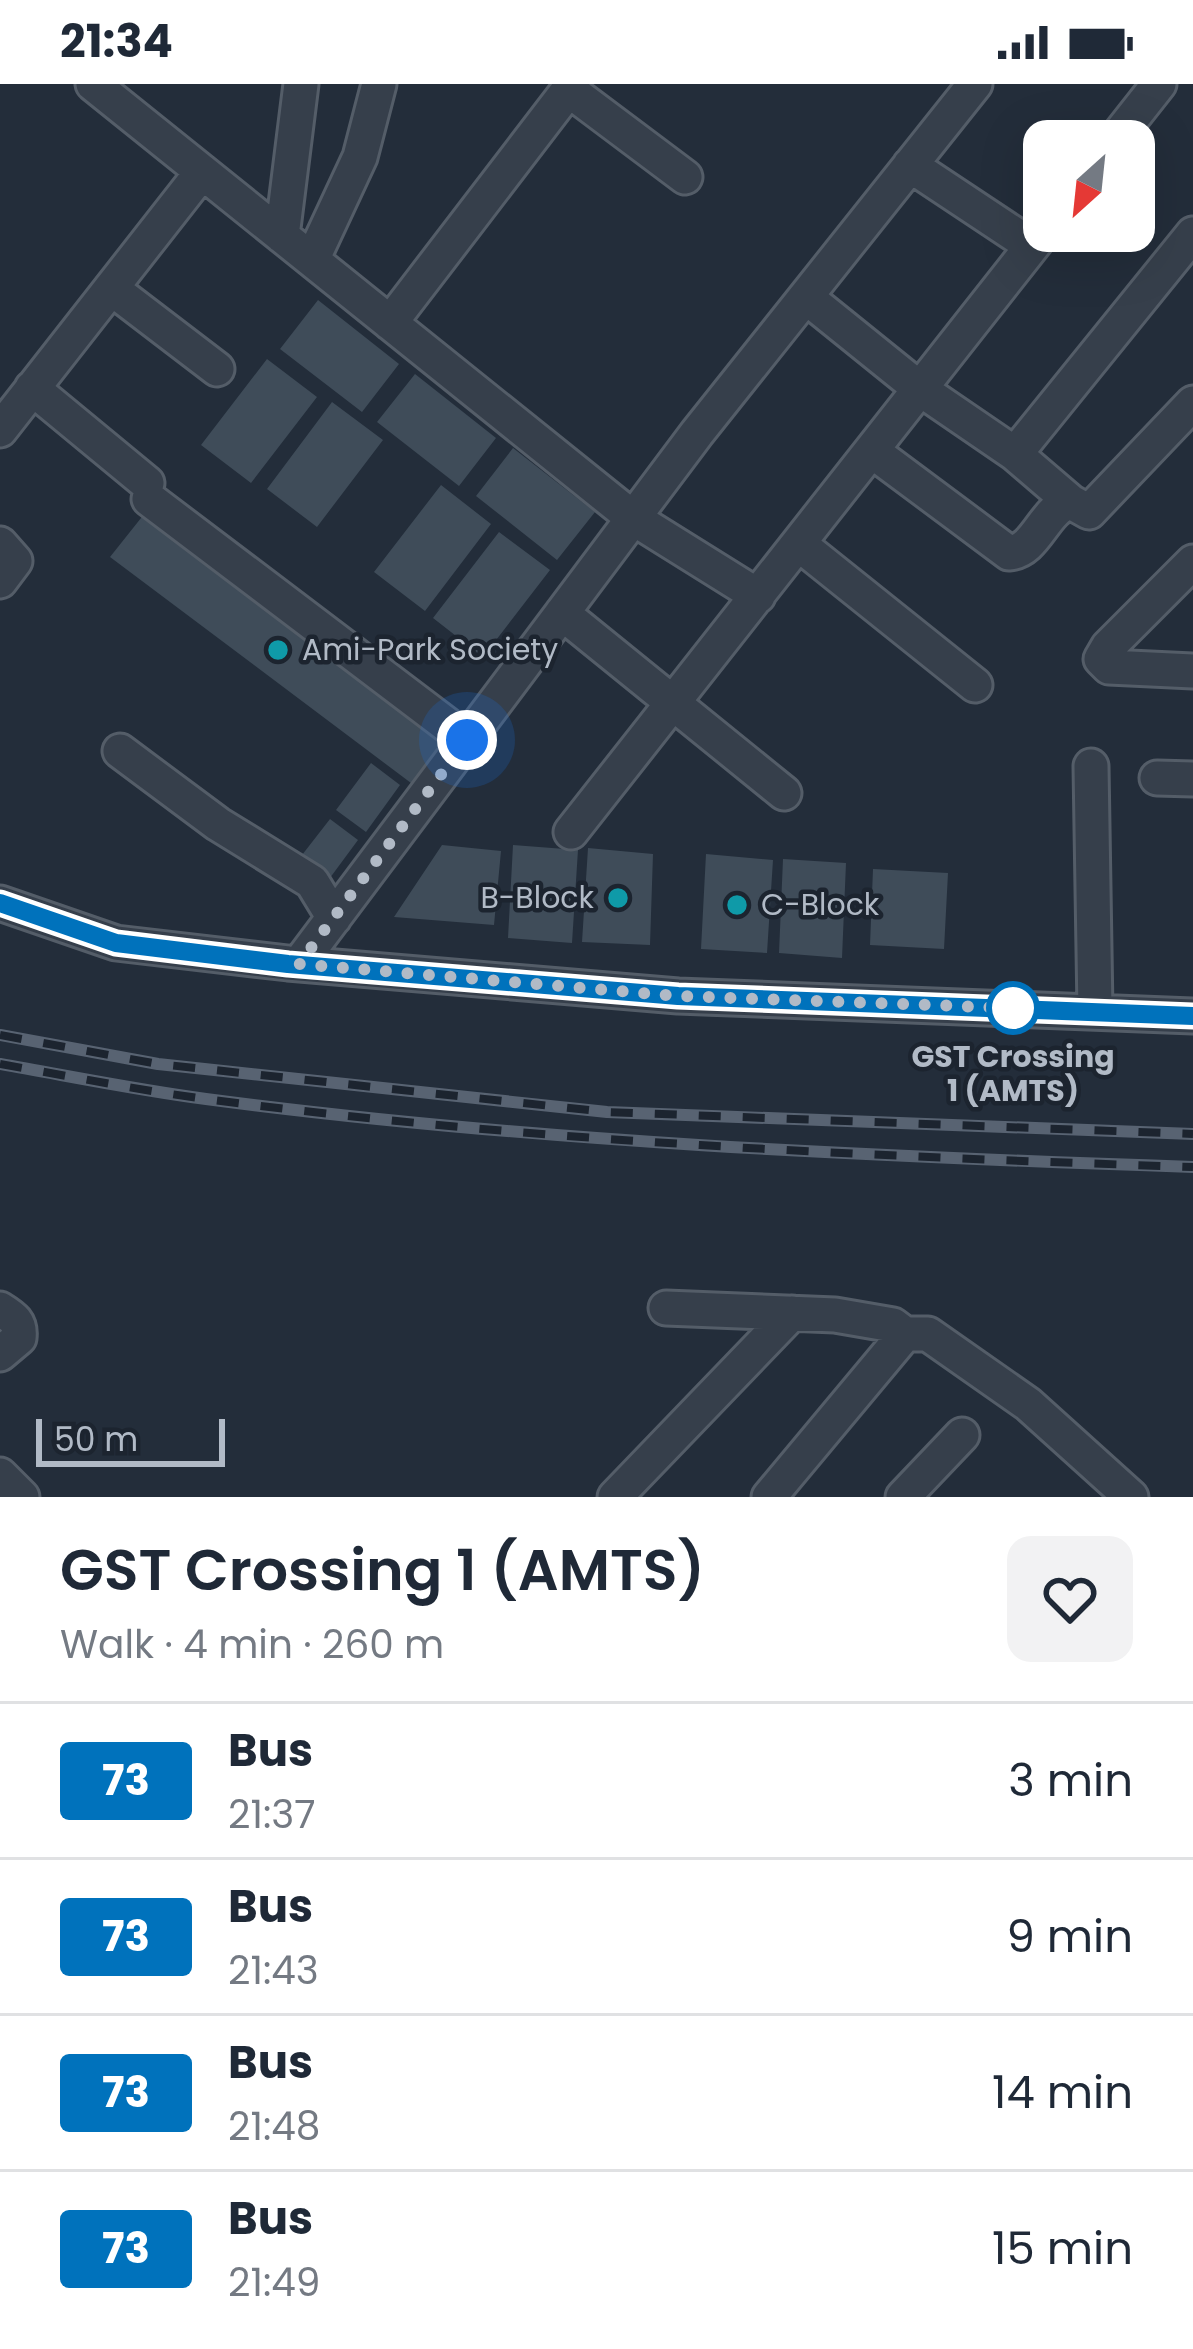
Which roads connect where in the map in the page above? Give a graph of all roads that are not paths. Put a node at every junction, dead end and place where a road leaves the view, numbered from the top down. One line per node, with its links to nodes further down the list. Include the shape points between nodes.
1 (92, 84): 9 (street)
2 (301, 84): 13 (street)
3 (379, 84): 15 (street, via 360,157)
4 (975, 84): 8 (street)
5 (1159, 84): 7 (street)
6 (571, 87): 10 (street); 18 (street)
7 (1131, 120)
8 (910, 165): 11 (street); 17 (street)
9 (202, 172): 13 (street); 16 (street)
10 (685, 177)
11 (1023, 229)
12 (1193, 234): 25 (street)
13 (282, 236): 15 (street)
14 (1027, 252): 21 (street)
15 (312, 260): 18 (street)
16 (111, 288): 19 (street); 20 (street)
17 (806, 297): 21 (street); 27 (street)
18 (390, 322): 27 (street)
19 (217, 369)
20 (32, 388): 23 (street); 37 (street, via 148,491)
21 (920, 389): 24 (street); 25 (street)
22 (1193, 403): 26 (street, via 1094,508)
23 (0, 430)
24 (872, 451): 26 (street, via 1009,553 1023,550); 29 (street)
25 (1015, 454): 26 (street)
26 (1071, 502)
27 (633, 518): 32 (street); 33 (street)
28 (0, 544): 31 (street, via 15,561)
29 (799, 544): 32 (street); 35 (street)
30 (1193, 562): 34 (street, via 1101,659 1109,667)
31 (0, 581)
32 (758, 596): 36 (street)
33 (562, 613): 36 (street); 37 (street)
34 (1193, 671)
35 (975, 685)
36 (675, 702): 42 (street); 43 (street)
37 (467, 740): 45 (street)
38 (120, 751): 45 (street, via 312,882)
39 (1091, 766): 47 (street)
40 (1157, 778): 41 (street)
41 (1193, 779)
42 (784, 793)
43 (571, 832)
44 (0, 903): 46 (street, via 116,943)
45 (334, 918): 46 (street)
46 (299, 964): 47 (street, via 678,996)
47 (1095, 1011): 48 (street)
48 (1193, 1016)
49 (666, 1308): 51 (street)
50 (0, 1309): 53 (street, via 20,1328)
51 (792, 1313): 52 (street, via 893,1325); 57 (street)
52 (905, 1334): 58 (street); 60 (street, via 928,1334 1028,1404)
53 (0, 1354)
54 (962, 1435): 59 (street)
55 (0, 1475): 56 (street)
56 (22, 1497)
57 (615, 1497)
58 (769, 1497)
59 (903, 1497)
60 (1131, 1497)

